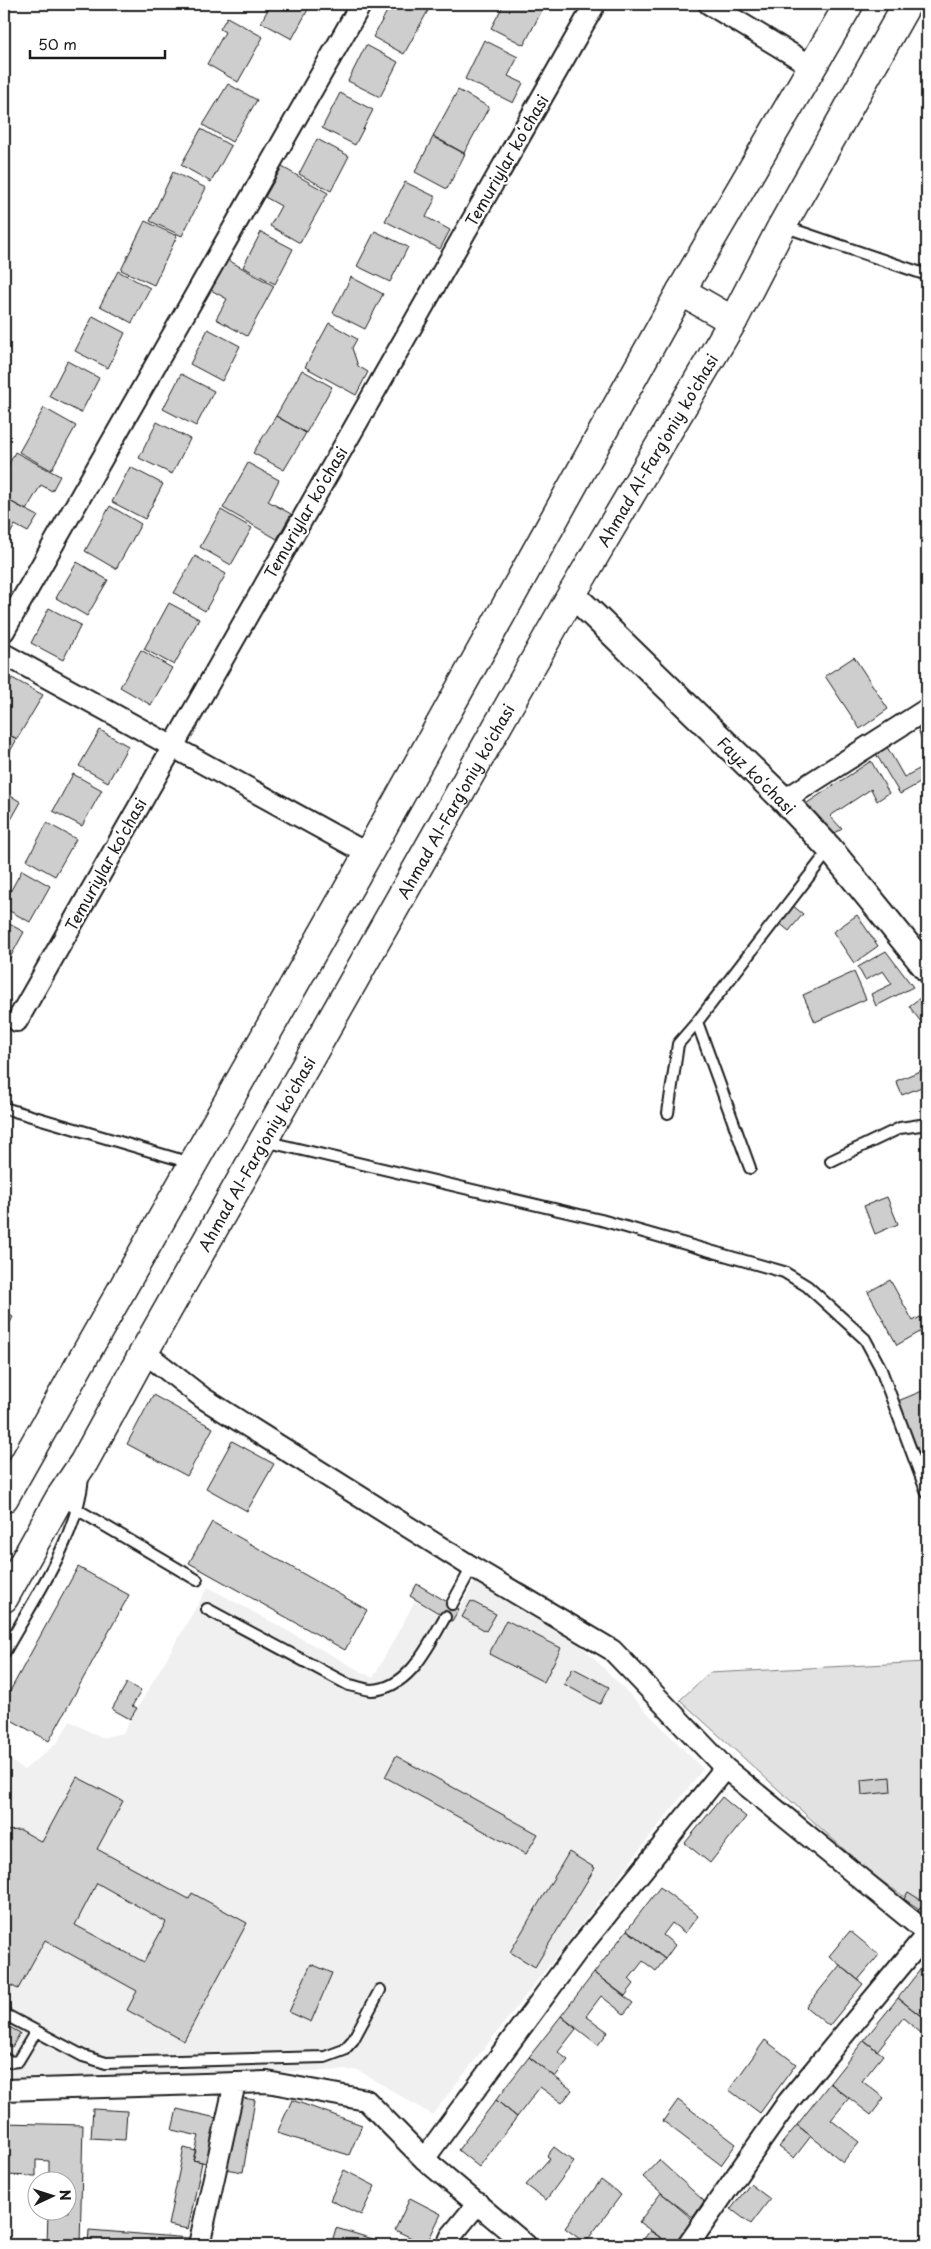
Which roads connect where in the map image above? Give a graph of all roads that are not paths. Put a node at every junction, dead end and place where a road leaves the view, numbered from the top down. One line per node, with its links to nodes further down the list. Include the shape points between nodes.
1 (361, 4): 12 (street)
2 (595, 4): 15 (street, Temuriylar koʻchasi)
3 (709, 4): 6 (street)
4 (849, 4): 6 (highway)
5 (907, 4): 7 (highway, Ahmad Al-Farg'oniy ko'chasi)
6 (813, 67): 9 (highway)
7 (782, 226): 8 (lane); 10 (highway, Ahmad Al-Farg'oniy ko'chasi)
8 (927, 275)
9 (681, 291): 10 (highway); 18 (highway)
10 (733, 321): 11 (highway, Ahmad Al-Farg'oniy ko'chasi)
11 (572, 594): 16 (street, Fayz koʻchasi); 25 (highway, Ahmad Al-Farg'oniy ko'chasi)
12 (4, 631)
13 (4, 654): 15 (street)
14 (927, 709): 16 (street)
15 (171, 748): 18 (street); 20 (street, Temuriylar koʻchasi)
16 (784, 800): 17 (street, Fayz koʻchasi)
17 (830, 849): 19 (street, Fayz koʻchasi); 21 (lane)
18 (368, 854): 27 (highway)
19 (927, 969)
20 (17, 1021)
21 (697, 1022): 23 (lane, via 678,1044); 28 (lane)
22 (4, 1108): 27 (lane)
23 (668, 1113)
24 (927, 1124): 26 (lane, via 900,1128)
25 (263, 1140): 29 (highway, Ahmad Al-Farg'oniy ko'chasi); 30 (lane, via 601,1220 784,1272 807,1286 865,1340 880,1367)
26 (831, 1161)
27 (192, 1163): 31 (highway)
28 (750, 1168)
29 (144, 1352): 32 (highway, Ahmad Al-Farg'oniy ko'chasi, via 84,1462); 33 (street, via 203,1398)
30 (927, 1493)
31 (4, 1498)
32 (69, 1504): 34 (lane); 35 (highway, Ahmad Al-Farg'oniy ko'chasi); 39 (lane, via 69,1534)
33 (472, 1568): 36 (lane); 40 (street, via 612,1650)
34 (197, 1580)
35 (4, 1598)
36 (452, 1604)
37 (207, 1609): 38 (lane, via 349,1685 370,1690 387,1687 404,1677 423,1656)
38 (445, 1617)
39 (4, 1654)
40 (725, 1768): 41 (street); 48 (street, via 578,1950)
41 (927, 1934): 53 (street, via 788,2102)
42 (380, 1990): 44 (lane, via 353,2040 344,2050 325,2056 106,2063 83,2056)
43 (4, 2014): 44 (lane)
44 (36, 2031): 45 (lane, via 18,2061 10,2062)
45 (4, 2058)
46 (235, 2083): 47 (street); 48 (street, via 267,2082 366,2100); 50 (street)
47 (4, 2090)
48 (424, 2159): 49 (street)
49 (478, 2203): 51 (street); 52 (street)
50 (199, 2245)
51 (447, 2245)
52 (526, 2245)
53 (688, 2245)

